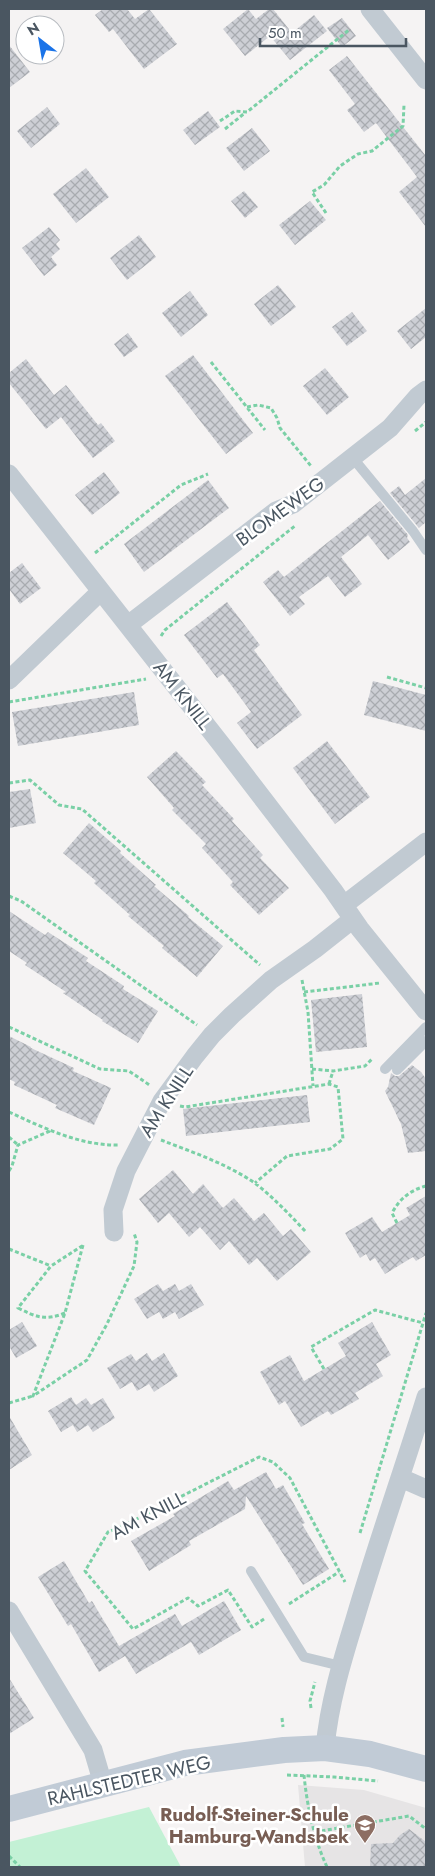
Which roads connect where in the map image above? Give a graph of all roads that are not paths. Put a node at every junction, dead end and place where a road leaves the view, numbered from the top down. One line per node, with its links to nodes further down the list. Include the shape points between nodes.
1 (370, 9): 2 (street)
2 (426, 80)
3 (426, 390): 4 (street, BLOMEWEG, via 390,428)
4 (352, 457): 6 (lane); 8 (street, BLOMEWEG, via 293,504 276,511)
5 (9, 474): 7 (street, AM KNILL)
6 (426, 550)
7 (102, 591): 8 (street, AM KNILL); 9 (street)
8 (128, 626): 11 (street, AM KNILL)
9 (9, 680)
10 (426, 842): 11 (street)
11 (348, 912): 12 (street, AM KNILL); 17 (street, AM KNILL, via 315,949 271,980 212,1035 162,1101 126,1171 113,1210)
12 (426, 1011)
13 (426, 1027): 15 (lane)
14 (426, 1041): 16 (lane)
15 (385, 1069)
16 (397, 1070)
17 (114, 1232)
18 (426, 1397): 19 (street)
19 (400, 1478): 20 (street); 23 (street)
20 (426, 1488)
21 (251, 1571): 23 (lane, via 304,1657)
22 (9, 1611): 26 (street, via 93,1750)
23 (341, 1666): 24 (street, via 328,1717)
24 (325, 1748): 25 (main road, RAHLSTEDTER WEG, via 370,1754); 26 (main road, RAHLSTEDTER WEG, via 186,1763)
25 (426, 1769)
26 (103, 1784): 27 (main road, RAHLSTEDTER WEG)
27 (9, 1809)

